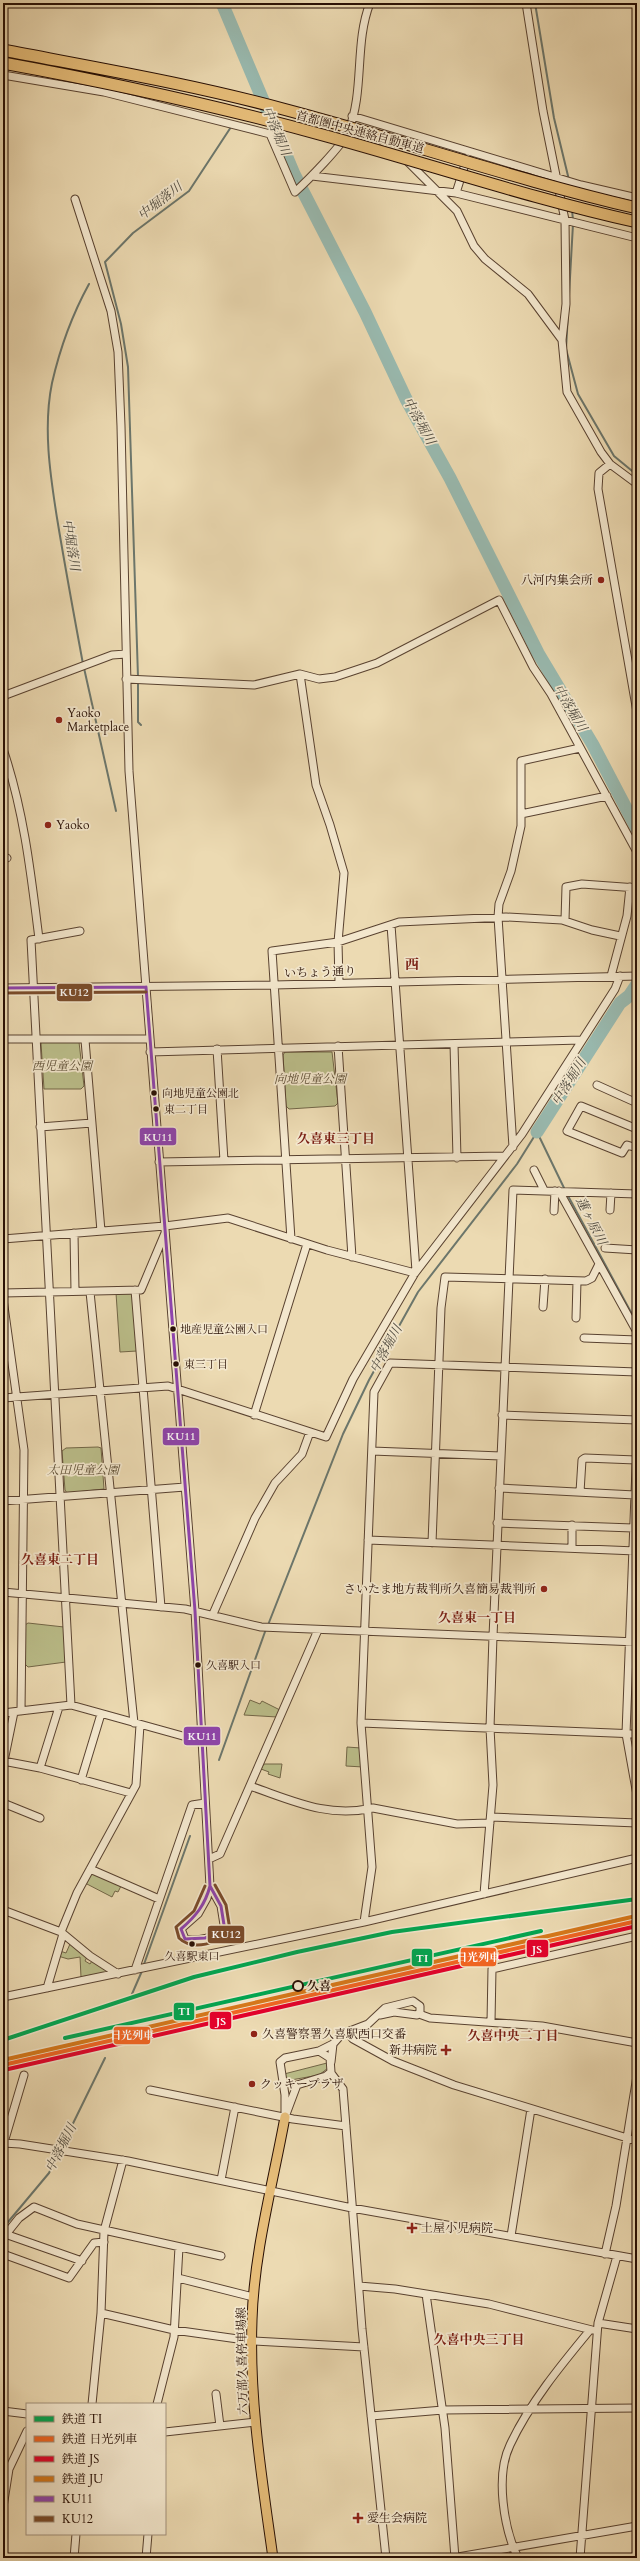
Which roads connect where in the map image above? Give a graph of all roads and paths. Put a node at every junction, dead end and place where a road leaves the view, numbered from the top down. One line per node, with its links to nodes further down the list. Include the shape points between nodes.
1 (370, 3): 6 (street, via 360,43)
2 (526, 3): 10 (street, via 543,111)
3 (3, 50): 15 (highway, 首都圏中央連絡自動車道, bridge, via 195,88 281,108 530,181)
4 (3, 63): 17 (highway, 首都圏中央連絡自動車道, bridge, via 236,112 412,160 524,194)
5 (3, 75): 9 (street, via 104,92 270,134 295,192)
6 (352, 116): 7 (street); 8 (street)
7 (348, 134): 9 (street); 11 (street, via 400,156)
8 (469, 152): 10 (street); 12 (street)
9 (312, 176): 11 (street)
10 (558, 179): 13 (street); 16 (street)
11 (436, 190): 12 (street); 19 (street, via 457,211 474,246 498,271 528,294)
12 (456, 193): 16 (street)
13 (637, 198)
14 (75, 199): 22 (street, via 111,311 118,352)
15 (637, 208)
16 (565, 220): 18 (street); 19 (street, via 566,304)
17 (637, 222)
18 (637, 238)
19 (562, 340): 20 (street, via 567,392)
20 (610, 464): 21 (street); 26 (street, via 599,473 598,489)
21 (637, 484)
22 (126, 654): 24 (street); 25 (street, via 112,655)
23 (300, 674): 24 (street, via 254,685); 27 (street, via 319,679 335,677 377,663 499,600 533,667 551,694); 39 (street, via 316,785 344,873)
24 (126, 679): 47 (street, via 129,771)
25 (3, 696)
26 (637, 712)
27 (580, 748): 29 (street); 30 (street, via 521,761)
28 (3, 749): 38 (street, via 26,835)
29 (607, 796): 30 (street); 31 (street)
30 (521, 814): 33 (street, via 521,826 511,871 499,904)
31 (637, 852)
32 (634, 888): 34 (street, via 582,884 566,887); 37 (street)
33 (498, 917): 34 (street); 35 (street, via 399,922); 43 (street)
34 (565, 920): 37 (street, via 592,930)
35 (391, 925): 39 (street); 44 (street)
36 (80, 931): 38 (street)
37 (620, 936): 40 (street)
38 (39, 939): 49 (street, via 31,940)
39 (338, 942): 45 (street); 46 (street, via 272,951)
40 (611, 976): 41 (street, いちょう通り); 43 (street, いちょう通り)
41 (620, 976): 42 (street, いちょう通り); 54 (street, via 615,989)
42 (634, 976)
43 (503, 979): 44 (street, いちょう通り); 55 (street)
44 (394, 982): 45 (street, いちょう通り); 57 (street)
45 (339, 983): 46 (street, いちょう通り)
46 (274, 985): 47 (street, いちょう通り); 59 (street)
47 (146, 987): 49 (street, いちょう通り); 52 (street)
48 (3, 988): 49 (street, いちょう通り)
49 (33, 988): 51 (street)
50 (3, 1039): 51 (street)
51 (36, 1039): 53 (street); 65 (street)
52 (150, 1039): 53 (street); 61 (street)
53 (84, 1040): 64 (street)
54 (581, 1040): 55 (street); 67 (street)
55 (507, 1042): 56 (street); 67 (street)
56 (454, 1044): 57 (street); 71 (street)
57 (398, 1045): 58 (street); 70 (street)
58 (338, 1046): 59 (street); 73 (street)
59 (278, 1048): 60 (street); 72 (street)
60 (217, 1049): 61 (street); 74 (street)
61 (150, 1052): 75 (street)
62 (597, 1085): 63 (street)
63 (637, 1103)
64 (92, 1123): 65 (street); 84 (street)
65 (40, 1127): 86 (street)
66 (637, 1129): 68 (street, via 581,1106 567,1131 622,1153 627,1145)
67 (513, 1147): 69 (street)
68 (637, 1148)
69 (505, 1156): 71 (street); 94 (street)
70 (407, 1158): 71 (street); 73 (street); 94 (street)
71 (457, 1158)
72 (286, 1160): 73 (street); 74 (street); 88 (street)
73 (346, 1160): 92 (street)
74 (224, 1161): 75 (street)
75 (159, 1162): 83 (street)
76 (534, 1170): 77 (street)
77 (544, 1190): 78 (street); 95 (street, via 513,1190)
78 (561, 1191): 79 (street); 82 (street); 93 (street)
79 (610, 1193): 80 (street); 81 (street)
80 (637, 1194)
81 (610, 1210)
82 (554, 1211)
83 (165, 1229): 84 (street); 88 (street, via 228,1218); 98 (street, via 141,1290); 114 (street)
84 (101, 1231): 85 (street)
85 (74, 1233): 86 (street); 99 (street)
86 (46, 1236): 87 (street); 100 (street)
87 (3, 1239)
88 (291, 1239): 89 (street)
89 (307, 1244): 92 (street); 119 (street)
90 (605, 1248): 91 (street)
91 (637, 1250)
92 (352, 1256): 94 (street)
93 (599, 1264): 97 (street, via 592,1278); 106 (street)
94 (415, 1272): 122 (street, via 354,1379 328,1434 326,1437)
95 (510, 1278): 96 (street); 110 (street, via 445,1276); 111 (street)
96 (545, 1279): 97 (street); 104 (street)
97 (577, 1281): 105 (street)
98 (135, 1290): 101 (street); 113 (street)
99 (75, 1291): 100 (street); 101 (street)
100 (49, 1292): 102 (street); 116 (street)
101 (90, 1292): 115 (street)
102 (3, 1293)
103 (3, 1299): 107 (street)
104 (544, 1307)
105 (576, 1318)
106 (637, 1332)
107 (5, 1336): 117 (street)
108 (584, 1338): 109 (street)
109 (637, 1340)
110 (439, 1364): 111 (street); 124 (street, via 390,1363 374,1392); 125 (street)
111 (507, 1367): 112 (street); 120 (street)
112 (637, 1372)
113 (143, 1389): 114 (street, via 166,1386); 115 (street); 130 (street)
114 (178, 1389): 119 (street); 128 (street)
115 (98, 1393): 116 (street); 132 (street)
116 (55, 1394): 117 (street); 134 (street)
117 (15, 1397): 118 (street); 135 (street, via 24,1450)
118 (3, 1398)
119 (254, 1415): 122 (street)
120 (502, 1415): 121 (street); 126 (street)
121 (637, 1420)
122 (310, 1432): 151 (street, via 302,1454 275,1483 255,1518)
123 (637, 1442): 127 (street)
124 (372, 1451): 125 (street); 140 (street)
125 (436, 1453): 126 (street); 141 (street)
126 (500, 1456): 129 (street)
127 (636, 1462): 131 (street, via 585,1458 582,1460); 133 (street)
128 (185, 1487): 130 (street); 150 (street)
129 (499, 1488): 131 (street); 137 (street)
130 (151, 1490): 132 (street); 149 (street)
131 (580, 1492): 133 (street)
132 (109, 1493): 134 (street); 148 (street)
133 (635, 1495): 139 (street)
134 (60, 1496): 135 (street); 147 (street)
135 (22, 1499): 136 (street); 146 (street)
136 (3, 1501)
137 (498, 1523): 138 (street); 142 (street)
138 (572, 1525): 139 (street); 143 (street)
139 (633, 1528): 144 (street)
140 (368, 1540): 141 (street); 153 (street)
141 (432, 1542): 142 (street)
142 (496, 1545): 143 (street); 154 (street)
143 (572, 1547): 144 (street)
144 (635, 1551): 155 (street)
145 (3, 1592): 146 (street)
146 (22, 1594): 147 (street); 159 (street)
147 (66, 1598): 148 (street); 157 (street)
148 (122, 1604): 149 (street); 163 (street)
149 (161, 1607): 150 (street)
150 (195, 1611): 151 (street); 167 (street)
151 (213, 1614): 152 (street, via 273,1628)
152 (318, 1630): 153 (street); 171 (street)
153 (365, 1631): 154 (street); 162 (street)
154 (493, 1636): 155 (street); 164 (street)
155 (629, 1642): 156 (street); 165 (street)
156 (637, 1642)
157 (71, 1706): 158 (street); 161 (street)
158 (59, 1707): 159 (street); 169 (street)
159 (18, 1711): 160 (street); 168 (street)
160 (3, 1713)
161 (101, 1714): 163 (street); 170 (street)
162 (361, 1722): 164 (street); 176 (street)
163 (137, 1724): 167 (street, via 190,1738); 172 (street, via 136,1785)
164 (490, 1728): 165 (street); 178 (street)
165 (626, 1734): 166 (street); 173 (street)
166 (637, 1734)
167 (201, 1738): 175 (street)
168 (4, 1761): 169 (street)
169 (40, 1768): 170 (street)
170 (81, 1780): 172 (street)
171 (250, 1786): 176 (street, via 323,1811 363,1812); 181 (street, via 220,1854)
172 (131, 1793): 182 (street)
173 (637, 1795)
174 (3, 1803): 177 (street)
175 (205, 1803): 181 (street); 185 (street, via 192,1805)
176 (369, 1809): 178 (street, via 457,1824); 187 (street, via 372,1867)
177 (40, 1818)
178 (490, 1820): 179 (street); 184 (street)
179 (637, 1823)
180 (637, 1858): 184 (street)
181 (209, 1859): 183 (street)
182 (90, 1869): 185 (street); 188 (street)
183 (210, 1886): 183 (street, via 221,1906 224,1931 220,1934 185,1939 181,1929 198,1914)
184 (484, 1894): 187 (street)
185 (159, 1899): 190 (street)
186 (3, 1910): 188 (street)
187 (364, 1922): 190 (street)
188 (62, 1933): 191 (street); 192 (street)
189 (637, 1936): 196 (street, via 492,1969)
190 (136, 1970): 191 (street)
191 (118, 1974): 192 (street)
192 (47, 1988): 193 (street)
193 (3, 1996)
194 (380, 2014): 195 (street); 195 (street, via 385,2008 413,2001 420,2004); 197 (street, via 368,2024)
195 (419, 2014): 196 (street, via 428,2018)
196 (491, 2022): 198 (street, via 542,2026)
197 (347, 2032): 199 (street, via 338,2037); 209 (street, via 353,2039 393,2061 454,2085)
198 (637, 2043)
199 (333, 2044): 200 (street); 201 (street)
200 (319, 2051): 201 (street, via 327,2055); 205 (street, via 282,2060 279,2065)
201 (331, 2063): 202 (street)
202 (331, 2073): 206 (street); 211 (street, via 343,2089)
203 (24, 2075): 213 (street)
204 (637, 2076): 212 (street)
205 (282, 2079): 206 (street, via 286,2083); 210 (street)
206 (299, 2084): 210 (street, via 293,2090)
207 (150, 2090): 208 (street)
208 (235, 2107): 210 (street); 216 (street)
209 (531, 2109): 212 (street); 221 (street)
210 (285, 2117): 211 (street); 217 (main road, 六万部久喜停車場線)
211 (346, 2126): 218 (street)
212 (626, 2139): 214 (street); 225 (street, via 624,2164)
213 (5, 2141): 215 (street)
214 (637, 2141)
215 (123, 2160): 216 (street); 219 (street)
216 (222, 2180): 217 (street)
217 (271, 2190): 218 (street); 233 (main road, 六万部久喜停車場線)
218 (352, 2208): 221 (street); 231 (street)
219 (104, 2231): 220 (street, via 34,2207 19,2218); 222 (street); 223 (street)
220 (4, 2236): 229 (street)
221 (511, 2236): 225 (street)
222 (104, 2242): 229 (street, via 94,2243); 234 (street)
223 (179, 2247): 226 (street); 230 (street)
224 (3, 2254): 229 (street, via 69,2278)
225 (605, 2254): 227 (street)
226 (221, 2256)
227 (617, 2256): 228 (street); 235 (street)
228 (637, 2259)
229 (82, 2261)
230 (178, 2278): 233 (street); 237 (street)
231 (359, 2286): 232 (street); 239 (street)
232 (426, 2294): 235 (street, via 520,2310); 246 (street)
233 (253, 2297): 238 (main road, 六万部久喜停車場線)
234 (101, 2313): 237 (street); 241 (street)
235 (595, 2328): 236 (street); 244 (street, via 565,2360); 245 (street)
236 (637, 2328)
237 (174, 2330): 238 (street); 242 (street)
238 (252, 2341): 239 (street); 250 (main road, 六万部久喜停車場線)
239 (364, 2347): 249 (street)
240 (216, 2394): 251 (street)
241 (92, 2403)
242 (157, 2403)
243 (637, 2408): 245 (street)
244 (532, 2409): 245 (street); 246 (street); 259 (street, via 509,2446 503,2477 501,2497)
245 (592, 2409): 256 (street)
246 (443, 2410): 249 (street); 264 (street)
247 (3, 2411): 248 (street)
248 (26, 2414)
249 (371, 2416): 263 (street)
250 (256, 2422): 251 (street); 262 (main road, 六万部久喜停車場線)
251 (220, 2426): 252 (street)
252 (166, 2432)
253 (26, 2433): 254 (street, via 9,2469)
254 (3, 2507)
255 (637, 2526): 256 (street)
256 (582, 2534): 259 (street); 266 (street)
257 (76, 2535): 260 (street)
258 (148, 2535): 261 (street)
259 (513, 2546): 264 (street); 265 (street)
260 (74, 2558)
261 (146, 2558)
262 (272, 2558)
263 (386, 2558)
264 (454, 2558)
265 (518, 2558)
266 (580, 2558)

